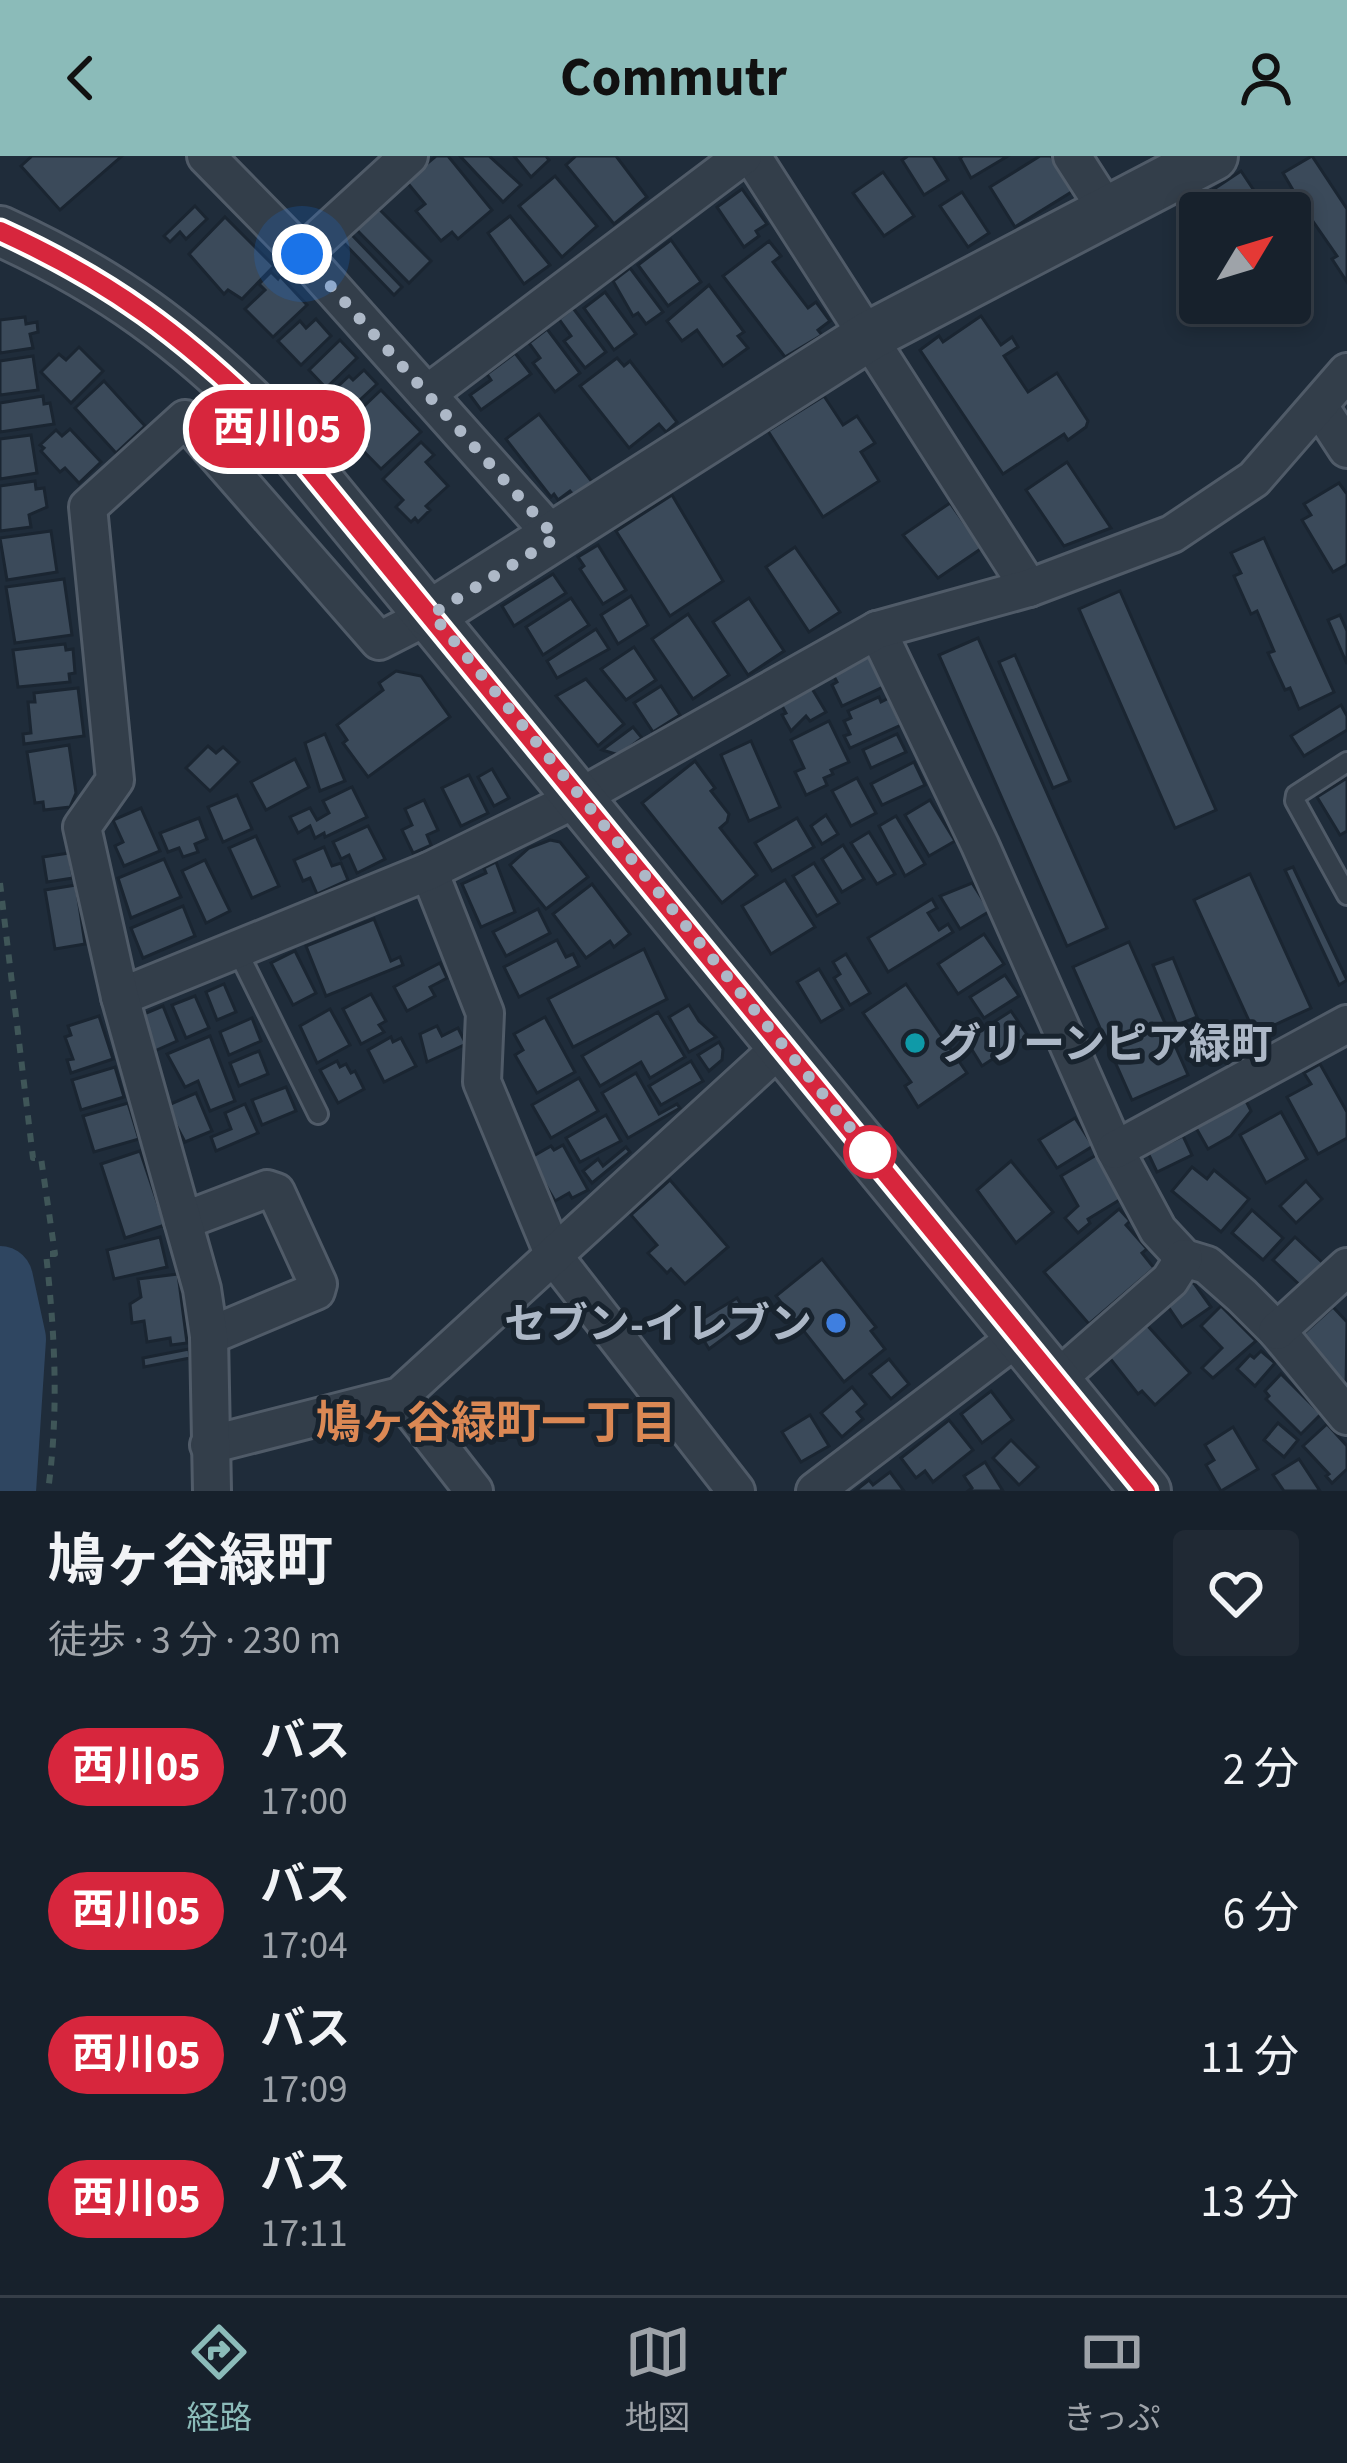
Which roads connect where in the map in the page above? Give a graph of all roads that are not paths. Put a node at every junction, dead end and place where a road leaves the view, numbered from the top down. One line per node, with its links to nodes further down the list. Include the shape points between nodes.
1 (206, 156): 8 (street)
2 (409, 156): 8 (street)
3 (747, 156): 9 (street); 11 (street)
4 (1072, 156): 6 (street)
5 (1213, 156): 6 (street)
6 (1108, 212): 9 (street)
7 (0, 231): 16 (street, via 90,275 209,361 271,422)
8 (302, 254): 11 (street)
9 (869, 336): 14 (street); 15 (street)
10 (1347, 371): 12 (street)
11 (427, 394): 14 (street)
12 (1319, 406): 13 (street); 15 (street, via 1254,479 1172,534)
13 (1347, 449)
14 (556, 538): 16 (street)
15 (1030, 587): 17 (street)
16 (432, 614): 19 (street); 23 (street, via 379,641 185,418 88,507 115,780 82,827)
17 (877, 630): 19 (street); 27 (street)
18 (1347, 762): 21 (lane, via 1295,801)
19 (580, 797): 20 (street); 25 (street)
20 (429, 871): 22 (street); 29 (street, via 485,1013 482,1082)
21 (1347, 895)
22 (237, 950): 23 (street); 26 (lane)
23 (120, 997): 28 (street)
24 (1347, 1024): 27 (street)
25 (782, 1046): 29 (street); 34 (street)
26 (318, 1114)
27 (1115, 1150): 30 (street, via 1158,1230)
28 (183, 1221): 33 (street); 33 (street, via 276,1192 318,1284)
29 (556, 1258): 36 (street); 41 (street)
30 (1184, 1258): 32 (street, via 1207,1265); 35 (street, via 1170,1280)
31 (1347, 1267): 32 (street)
32 (1277, 1331): 37 (street)
33 (208, 1336): 38 (street)
34 (1019, 1336): 35 (street); 42 (street)
35 (1057, 1379): 43 (street)
36 (400, 1396): 38 (street); 40 (street)
37 (1347, 1416)
38 (208, 1445): 39 (street)
39 (212, 1491)
40 (474, 1491)
41 (736, 1491)
42 (815, 1491)
43 (1146, 1491)

